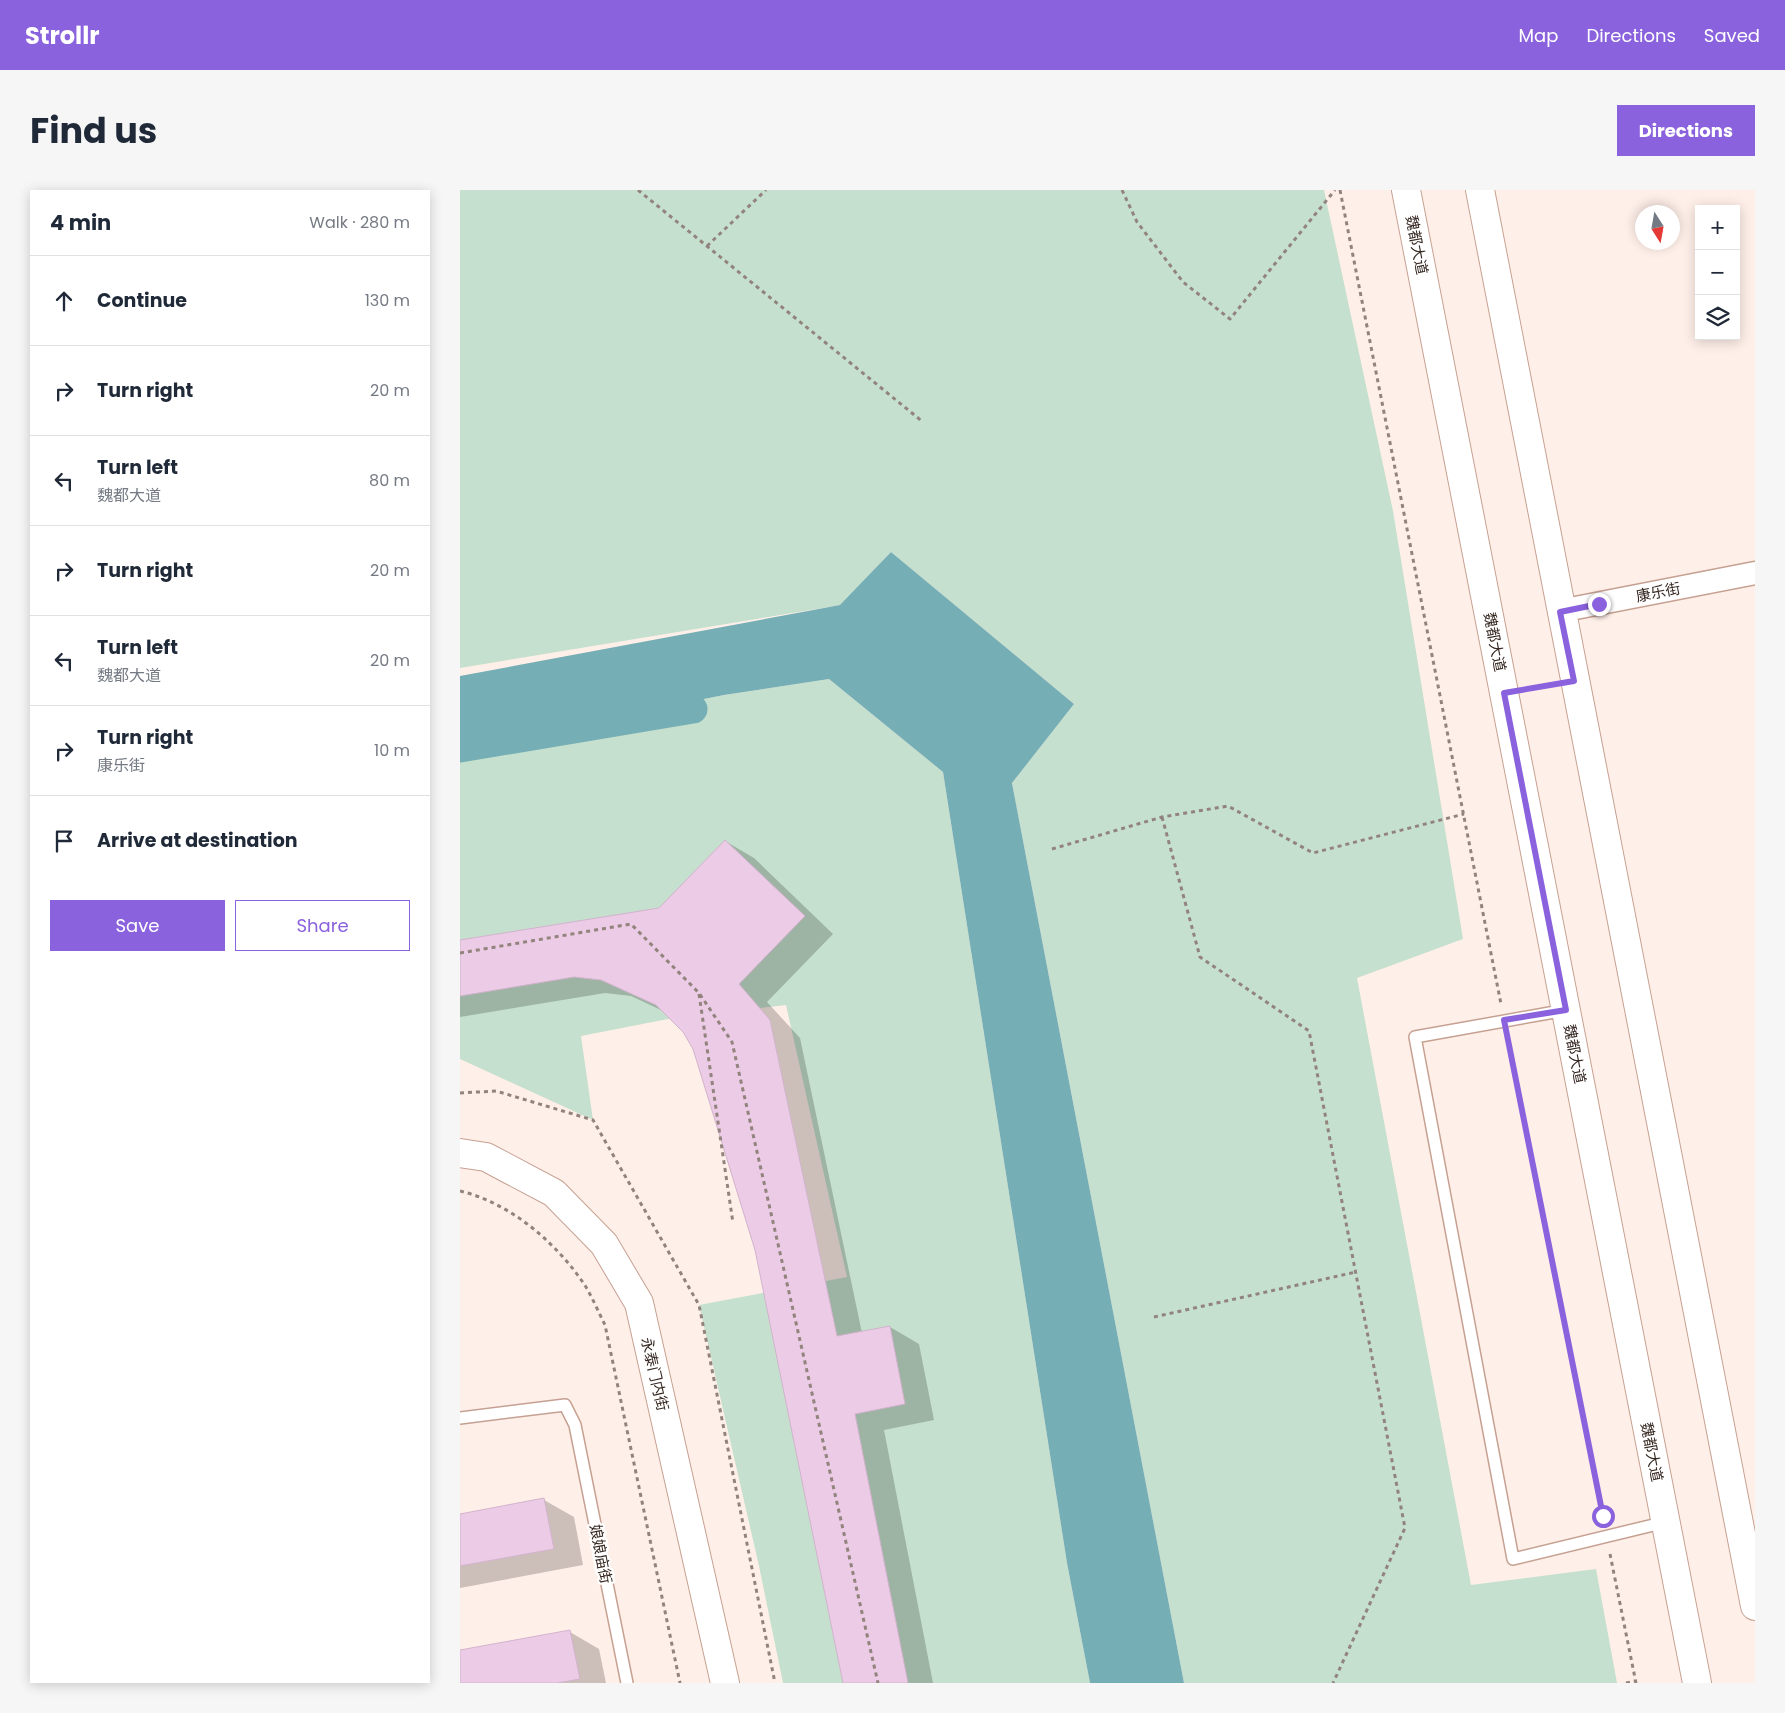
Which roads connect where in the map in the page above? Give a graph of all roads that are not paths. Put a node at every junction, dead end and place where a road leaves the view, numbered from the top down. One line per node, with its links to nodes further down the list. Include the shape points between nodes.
1 (1406, 190): 5 (main road, 魏都大道)
2 (1480, 190): 4 (main road)
3 (1755, 573): 4 (street, 康乐街)
4 (1560, 612): 9 (main road)
5 (1566, 1010): 8 (main road, 魏都大道); 8 (lane, via 1415,1037 1513,1559)
6 (460, 1153): 11 (main road, 永泰门内街, via 486,1157 554,1193 604,1244 639,1303)
7 (460, 1418): 10 (lane, 娘娘庙街, via 565,1405 575,1425)
8 (1666, 1522): 12 (main road, 魏都大道)
9 (1755, 1606)
10 (627, 1683)
11 (725, 1683)
12 (1697, 1683)

